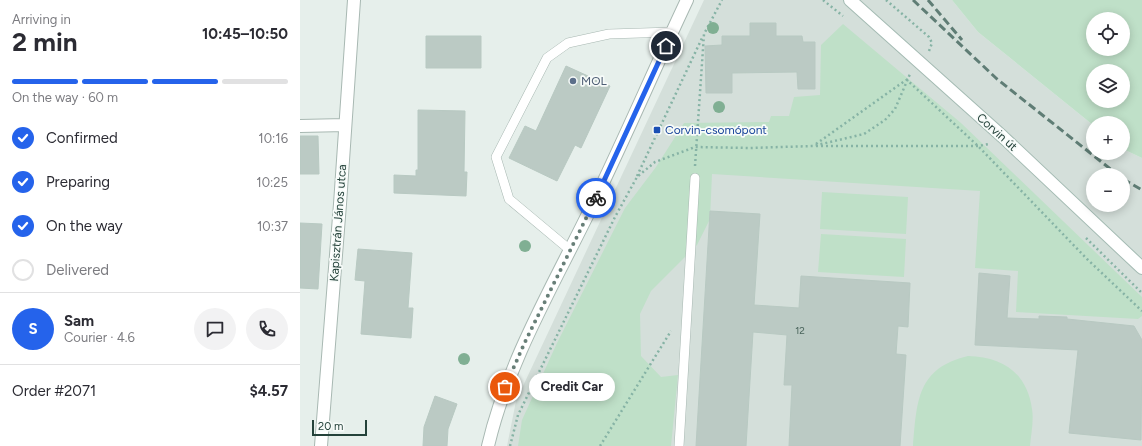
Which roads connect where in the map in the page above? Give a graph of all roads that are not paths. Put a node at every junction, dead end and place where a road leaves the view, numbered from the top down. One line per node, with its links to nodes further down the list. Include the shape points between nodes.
1 (354, 0): 5 (street, Kapisztrán János utca)
2 (687, 0): 4 (street)
3 (850, 0): 9 (street, Corvin út, via 1004,137)
4 (672, 32): 8 (street, via 608,174); 8 (lane, via 609,34 568,43 546,58 496,157 509,199)
5 (345, 125): 6 (street); 10 (street, Kapisztrán János utca)
6 (300, 126)
7 (695, 178): 12 (lane)
8 (570, 250): 11 (street, via 510,374)
9 (1142, 268)
10 (321, 446)
11 (488, 446)
12 (679, 446)

